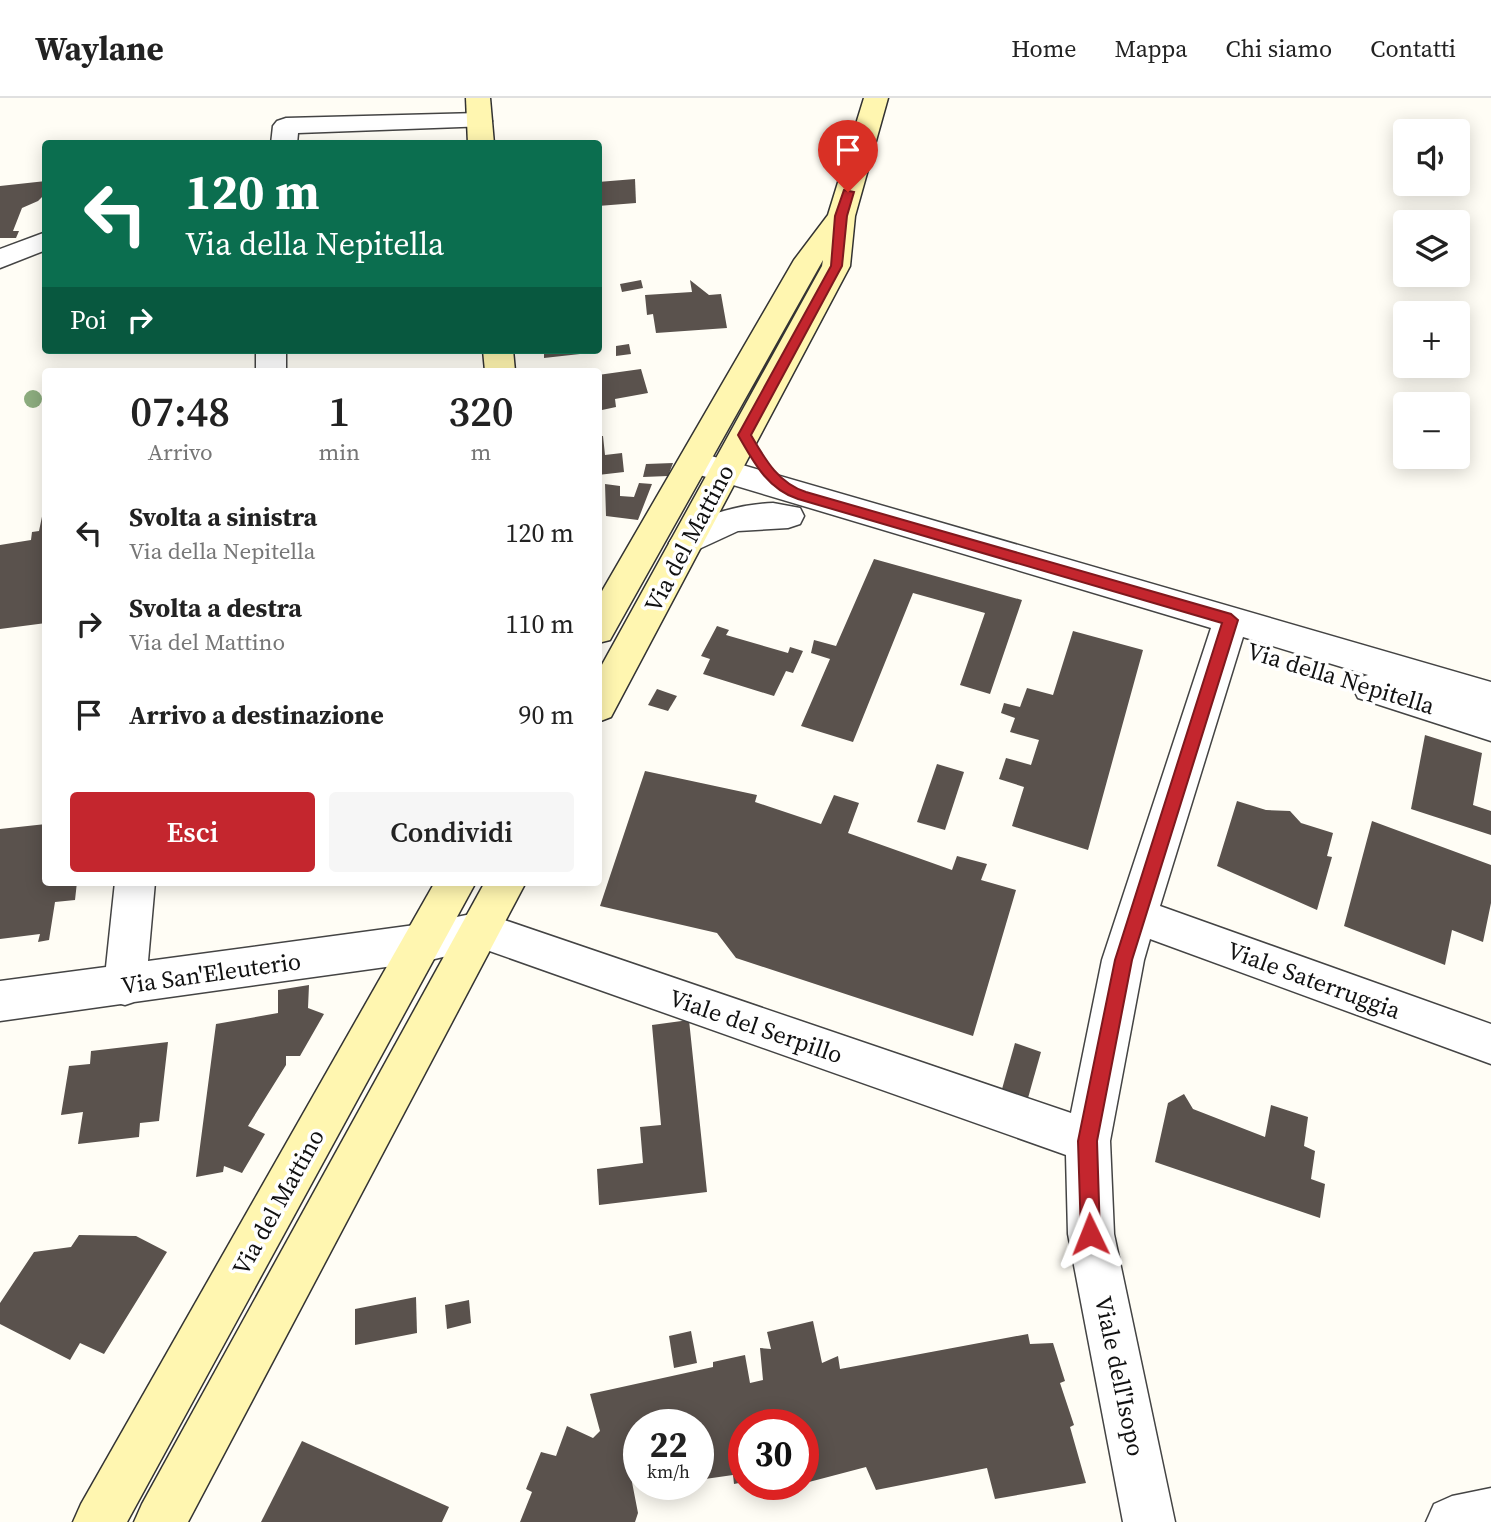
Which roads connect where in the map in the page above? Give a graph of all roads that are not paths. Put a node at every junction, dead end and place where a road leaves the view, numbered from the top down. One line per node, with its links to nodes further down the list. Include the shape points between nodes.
1 (876, 98): 4 (main road, Via del Mattino)
2 (479, 121): 3 (street, via 286,126)
3 (284, 140)
4 (841, 216): 7 (main road, Via del Mattino, via 836,266); 8 (main road, Via del Mattino, via 808,260)
5 (42, 242): 6 (street)
6 (0, 259)
7 (744, 435): 8 (main road, Via del Mattino); 9 (street, Via della Nepitella)
8 (710, 466): 9 (street, Via della Nepitella, via 741,494); 10 (main road, Via del Mattino); 11 (main road, Via del Mattino)
9 (789, 504): 10 (street, Via della Nepitella, via 711,527); 12 (street, Via della Nepitella)
10 (686, 543): 14 (main road, Via del Mattino)
11 (602, 625)
12 (1227, 631): 13 (street, Via della Nepitella); 15 (street, Via della Nepitella); 19 (street, Viale dell'Isopo)
13 (1491, 697)
14 (602, 700)
15 (1491, 726)
16 (135, 886): 22 (street)
17 (454, 886): 21 (main road, Via del Mattino)
18 (504, 886): 20 (main road, Via del Mattino)
19 (1138, 916): 24 (street, Viale Saterruggia); 25 (street, Viale dell'Isopo, via 1123,960)
20 (481, 930): 21 (street); 25 (street, Viale del Serpillo); 27 (main road, Via del Mattino)
21 (422, 943): 22 (street, Via San'Eleuterio); 26 (main road, Via del Mattino)
22 (125, 986): 23 (street, Via San'Eleuterio)
23 (0, 1001)
24 (1491, 1044)
25 (1088, 1141): 31 (street, Viale dell'Isopo, via 1090,1234)
26 (219, 1308): 27 (street); 29 (main road, Via del Mattino)
27 (265, 1328): 30 (main road, Via del Mattino)
28 (1491, 1514): 32 (street)
29 (99, 1522)
30 (160, 1522)
31 (1149, 1522)
32 (1452, 1522)

